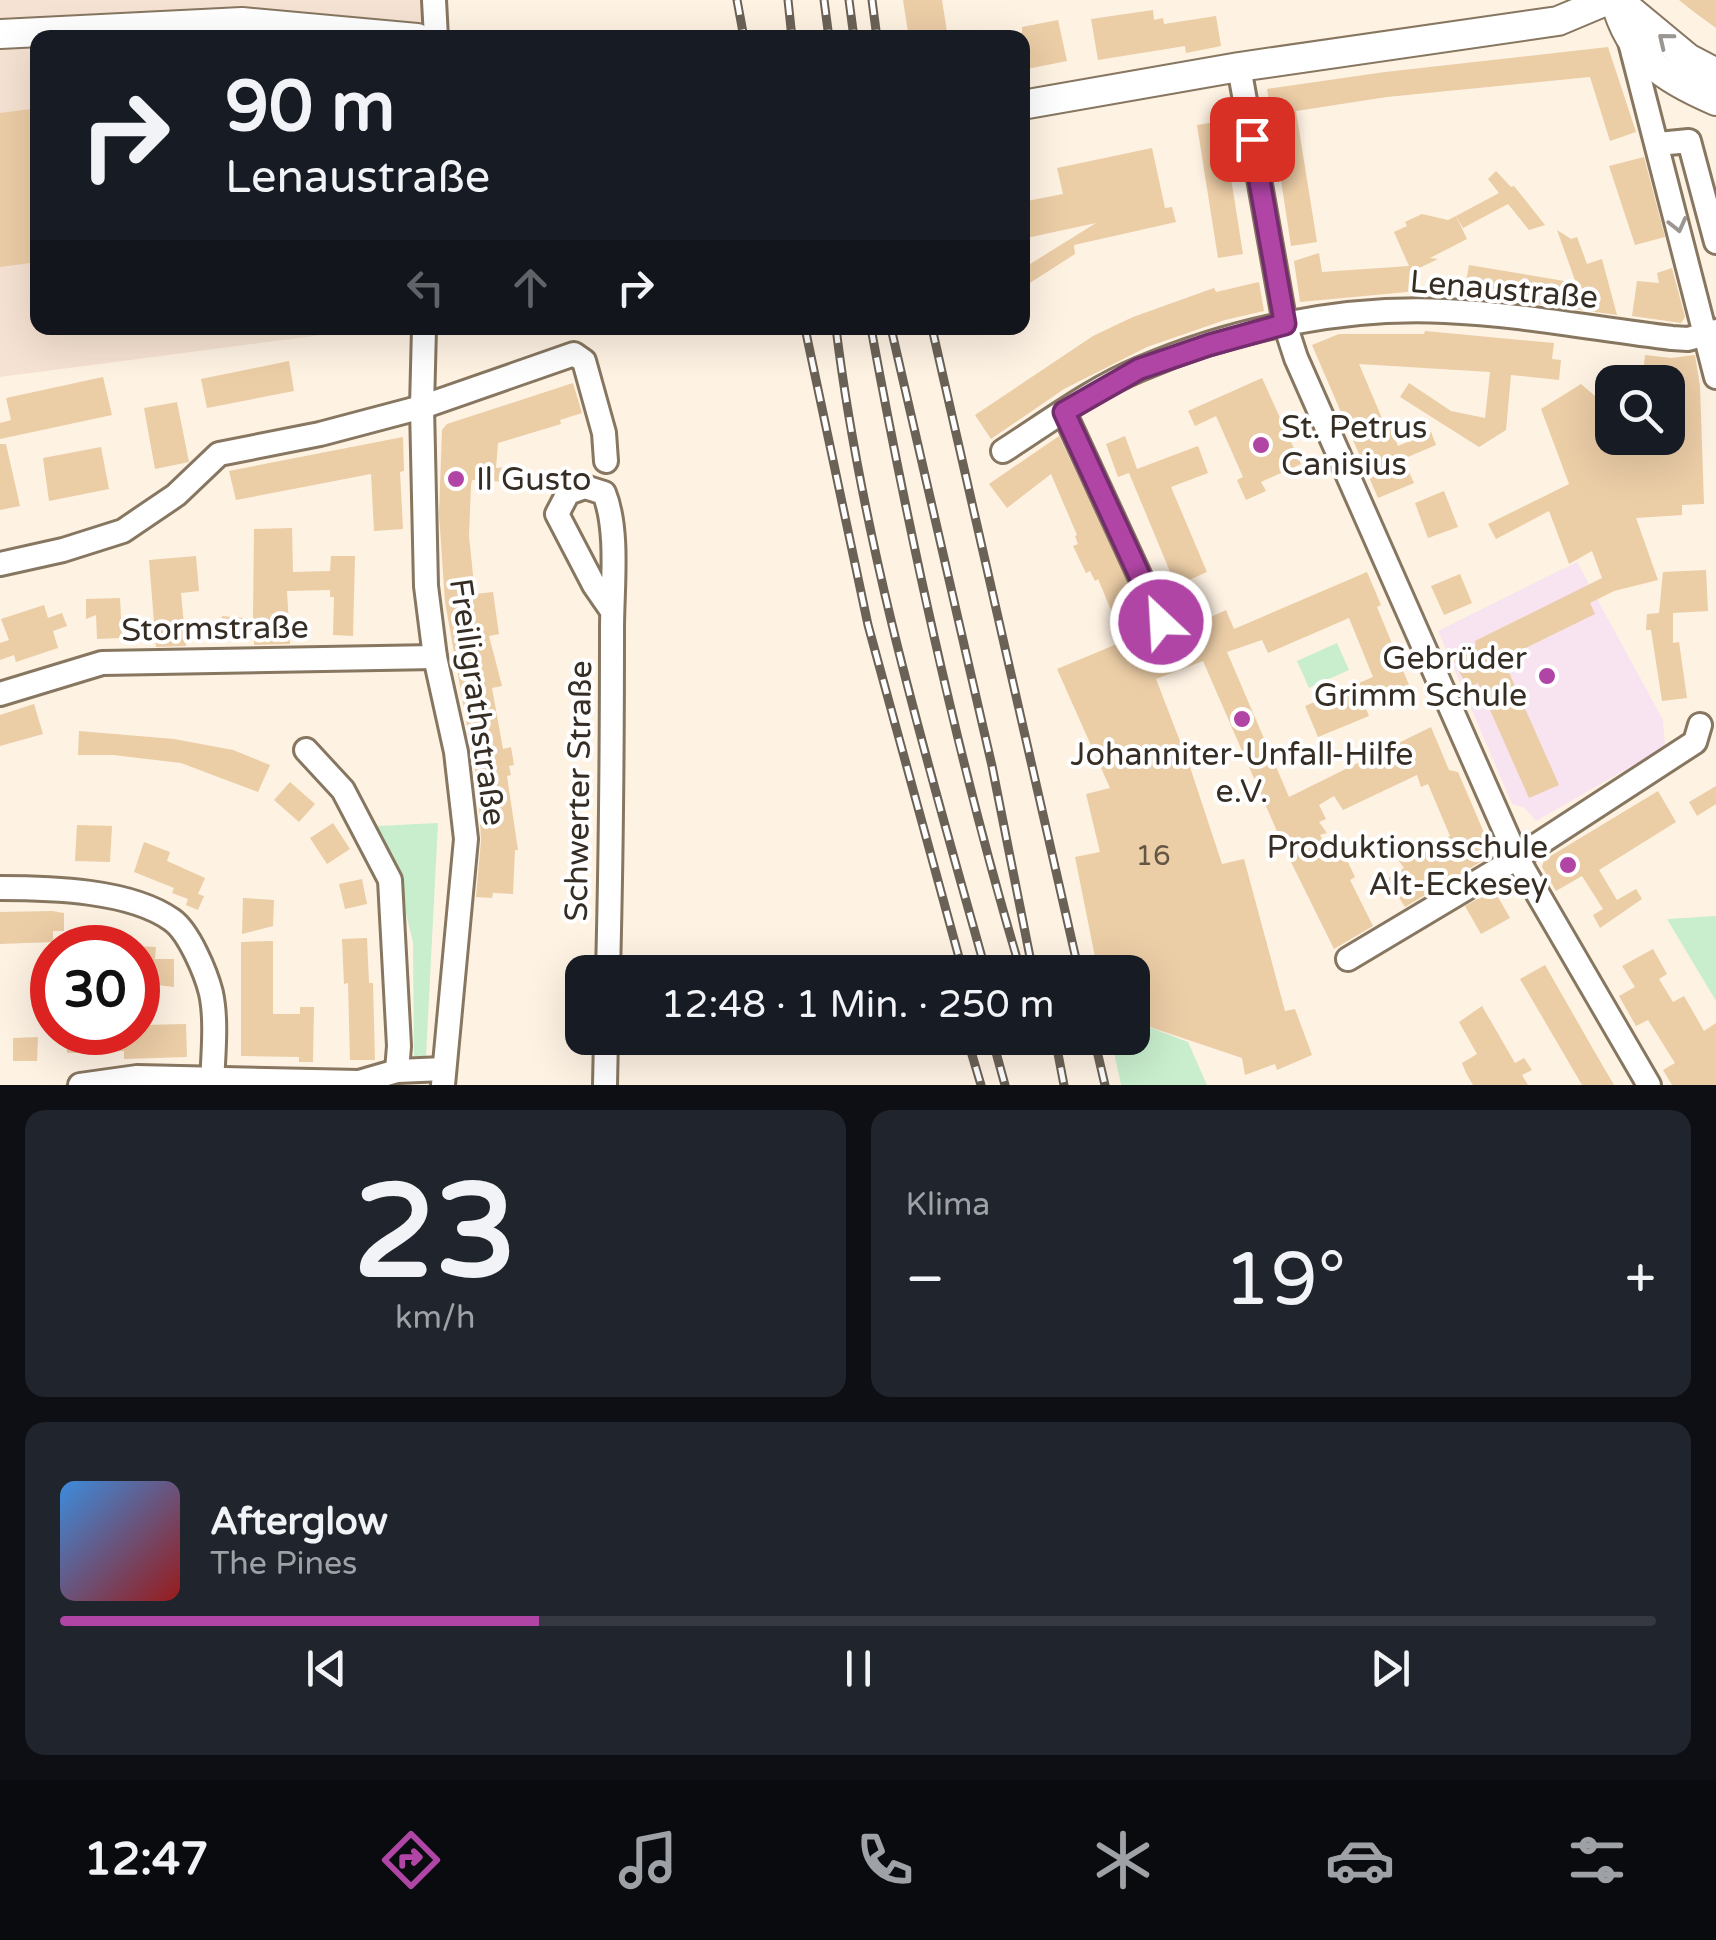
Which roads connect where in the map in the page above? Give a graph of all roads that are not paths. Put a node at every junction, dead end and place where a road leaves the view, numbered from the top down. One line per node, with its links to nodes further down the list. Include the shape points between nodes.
1 (434, 0): 5 (street)
2 (1614, 0): 8 (main road); 9 (main road, via 1558,21); 10 (main road, one-way to 2)
3 (81, 30): 4 (main road, via 242,22)
4 (330, 30)
5 (436, 30)
6 (30, 33): 7 (main road)
7 (0, 34)
8 (1630, 42): 11 (main road, via 1672,79); 13 (street)
9 (1239, 67): 12 (main road); 15 (street)
10 (1716, 73)
11 (1716, 101)
12 (1030, 105)
13 (1658, 144): 14 (street, via 1690,142); 16 (street, one-way to 16)
14 (1716, 242)
15 (1285, 324): 16 (street, Lenaustraße, via 1446,311 1672,338); 20 (street, Lenaustraße, via 1139,369); 30 (street)
16 (1711, 333): 18 (street)
17 (424, 335): 19 (street, Freiligrathstraße)
18 (1716, 377)
19 (422, 407): 22 (street, via 574,354 584,361); 23 (street, via 219,454 176,495 123,531); 26 (street, Freiligrathstraße, via 426,586)
20 (1064, 412): 21 (street, Lenaustraße); 25 (street)
21 (1003, 451)
22 (606, 461)
23 (0, 564)
24 (612, 611): 24 (street, Schwerter Straße, via 611,510 604,493 585,487 568,493 557,514); 32 (street, Schwerter Straße)
25 (1161, 622)
26 (435, 657): 27 (street, Stormstraße, via 102,663); 36 (street, Freiligrathstraße, via 466,839)
27 (0, 694)
28 (1700, 725): 30 (street, via 1695,742)
29 (306, 750): 35 (street, via 343,790 390,880)
30 (1517, 858): 33 (street); 40 (street)
31 (0, 888): 37 (street, via 80,890 174,920 202,965 212,997)
32 (608, 955)
33 (1348, 958)
34 (606, 1055): 39 (street)
35 (397, 1070): 36 (street); 37 (street, via 359,1082)
36 (444, 1077)
37 (212, 1082): 38 (street, via 137,1077)
38 (80, 1085)
39 (605, 1085)
40 (1649, 1085)

